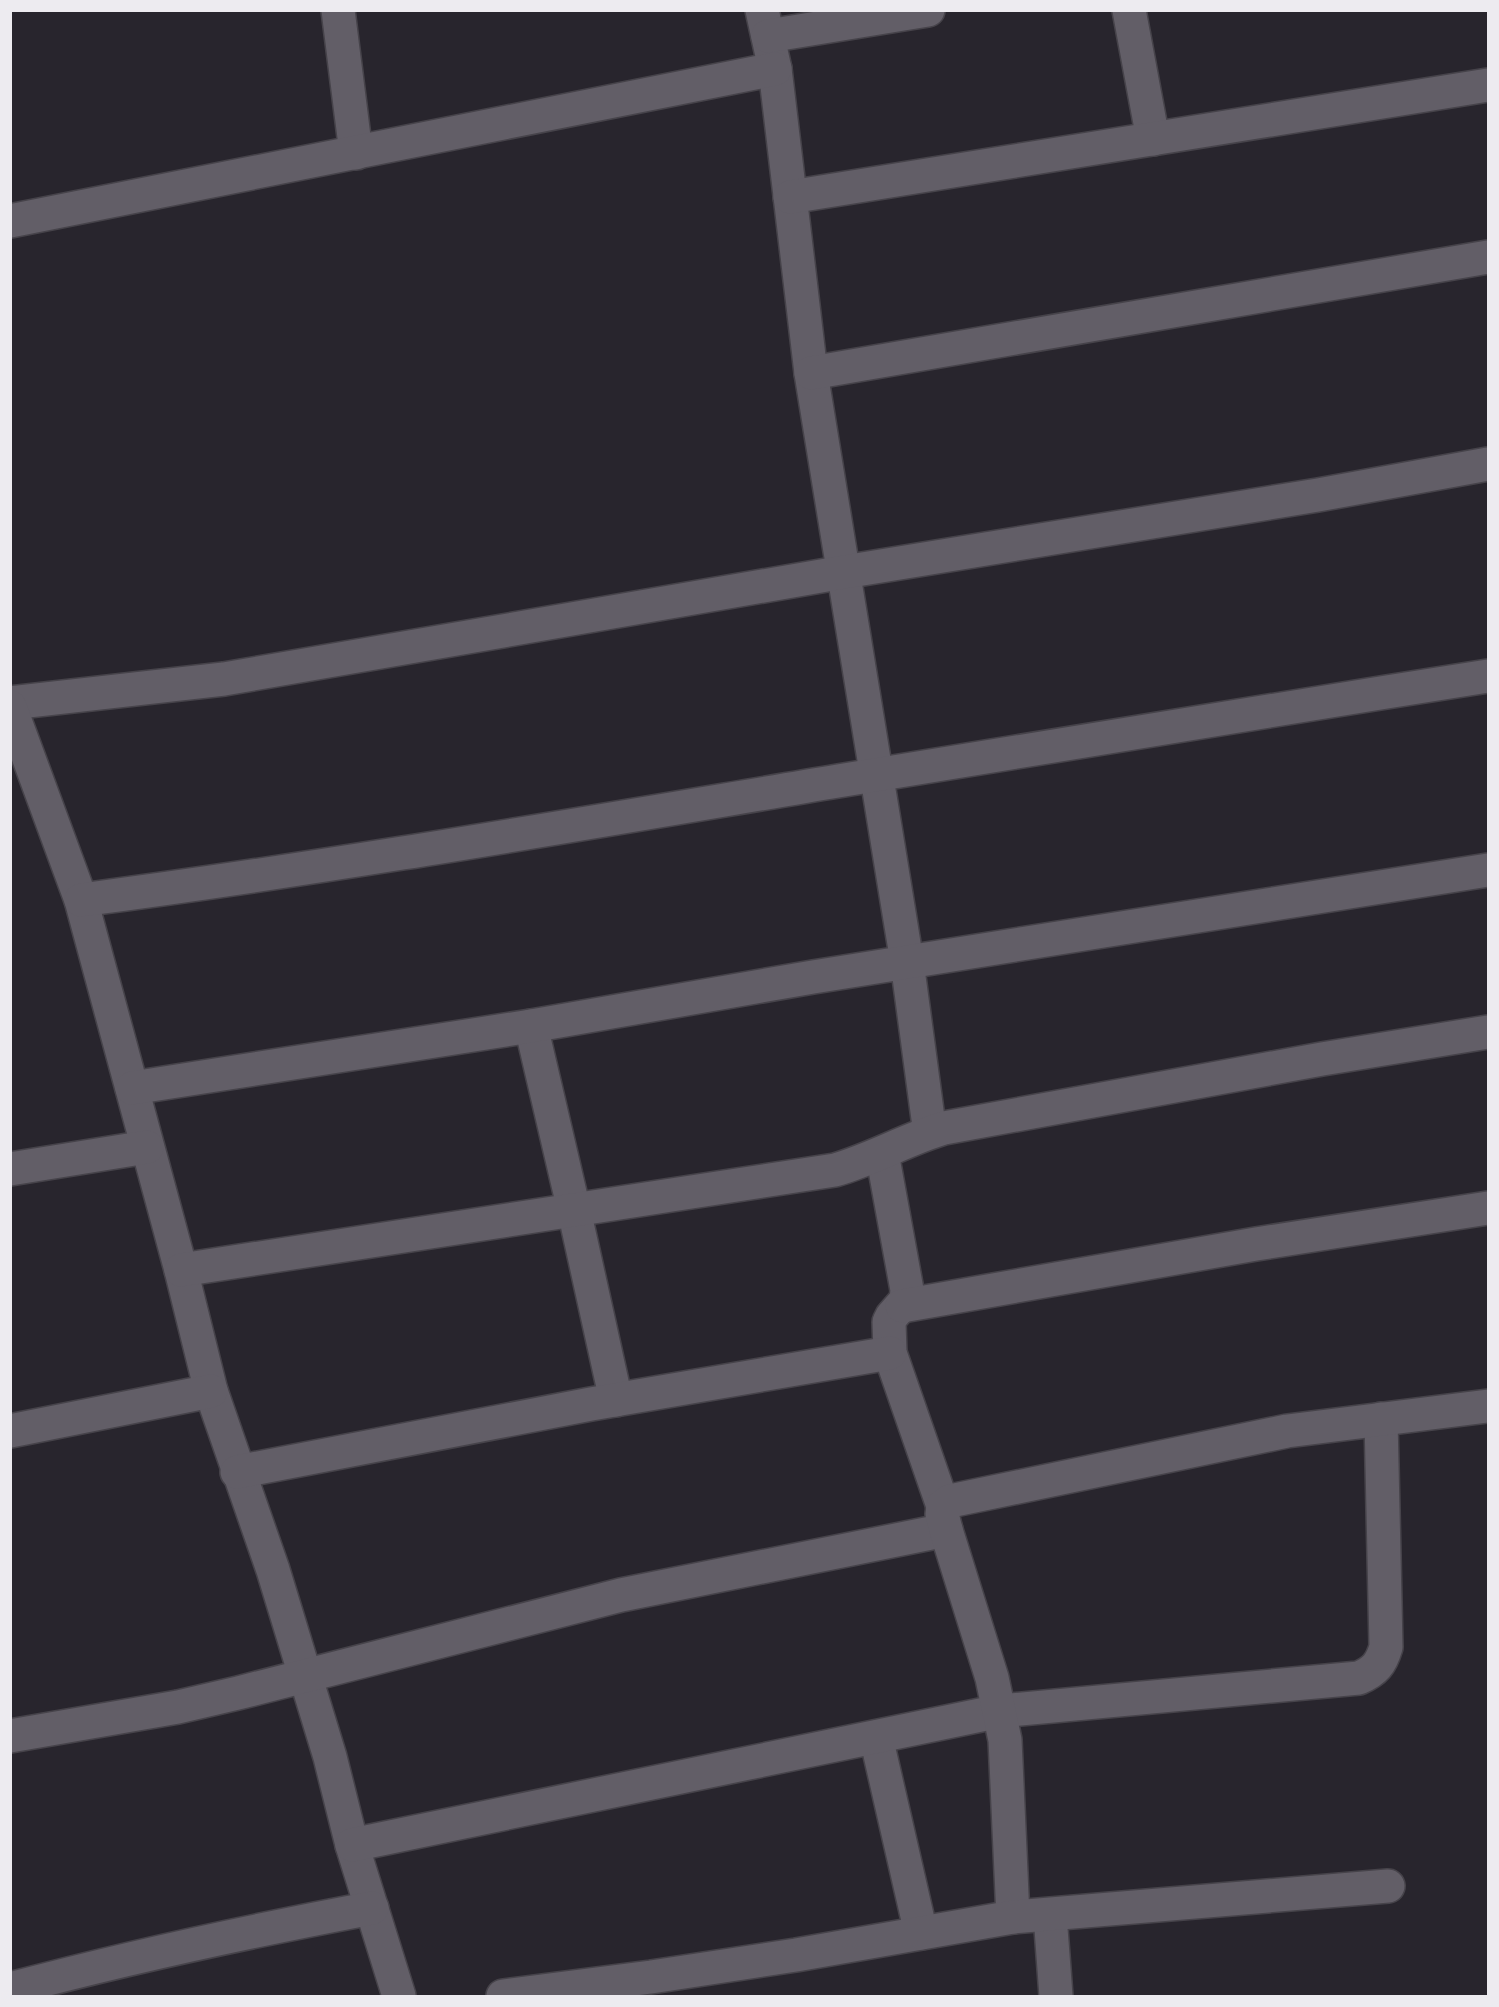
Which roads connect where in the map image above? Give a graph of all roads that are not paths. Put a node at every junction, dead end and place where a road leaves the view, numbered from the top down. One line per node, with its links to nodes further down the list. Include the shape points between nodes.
1 (338, 10): 8 (street)
2 (928, 10): 4 (street)
3 (1129, 10): 7 (street)
4 (765, 23): 5 (street)
5 (775, 69): 8 (street); 9 (street)
6 (1488, 85): 7 (street)
7 (1153, 139): 9 (street)
8 (356, 153): 10 (street)
9 (790, 197): 12 (street)
10 (10, 221)
11 (1488, 257): 12 (street)
12 (811, 373): 14 (street)
13 (1488, 464): 14 (street)
14 (844, 572): 16 (street, via 225,679); 17 (street)
15 (1488, 676): 17 (street)
16 (10, 705): 19 (street)
17 (877, 774): 19 (street, via 236,879); 20 (street)
18 (1488, 870): 20 (street)
19 (81, 900): 23 (street)
20 (907, 962): 21 (street); 24 (street, via 929,1126)
21 (531, 1026): 23 (street); 29 (street)
22 (1488, 1032): 24 (street)
23 (132, 1088): 25 (street)
24 (924, 1134): 26 (street)
25 (147, 1147): 27 (street); 30 (street)
26 (882, 1153): 29 (street, via 835,1170); 31 (street, via 907,1290)
27 (10, 1169)
28 (1488, 1208): 31 (street)
29 (574, 1210): 30 (street); 34 (street)
30 (181, 1270): 33 (street)
31 (902, 1306): 32 (street, via 889,1322)
32 (890, 1353): 34 (street); 39 (street)
33 (211, 1391): 37 (street); 38 (street)
34 (616, 1400): 38 (street)
35 (1488, 1407): 36 (street)
36 (1381, 1419): 39 (street, via 1287,1431 950,1501); 41 (street, via 1386,1647 1382,1661 1372,1672 1359,1678)
37 (10, 1431)
38 (237, 1472): 40 (street, via 273,1570)
39 (944, 1518): 40 (street); 41 (street)
40 (305, 1675): 42 (street, via 178,1707); 44 (street)
41 (1000, 1711): 43 (street); 48 (street, via 1005,1740)
42 (10, 1736)
43 (876, 1737): 44 (street); 49 (street)
44 (352, 1845): 46 (street)
45 (1388, 1886): 47 (street)
46 (372, 1908): 50 (street, via 100,1965); 51 (street)
47 (1050, 1915): 48 (street); 53 (street)
48 (1013, 1917): 49 (street)
49 (921, 1933): 52 (street, via 663,1975)
50 (10, 1989)
51 (399, 1996)
52 (503, 1996)
53 (1056, 1996)

